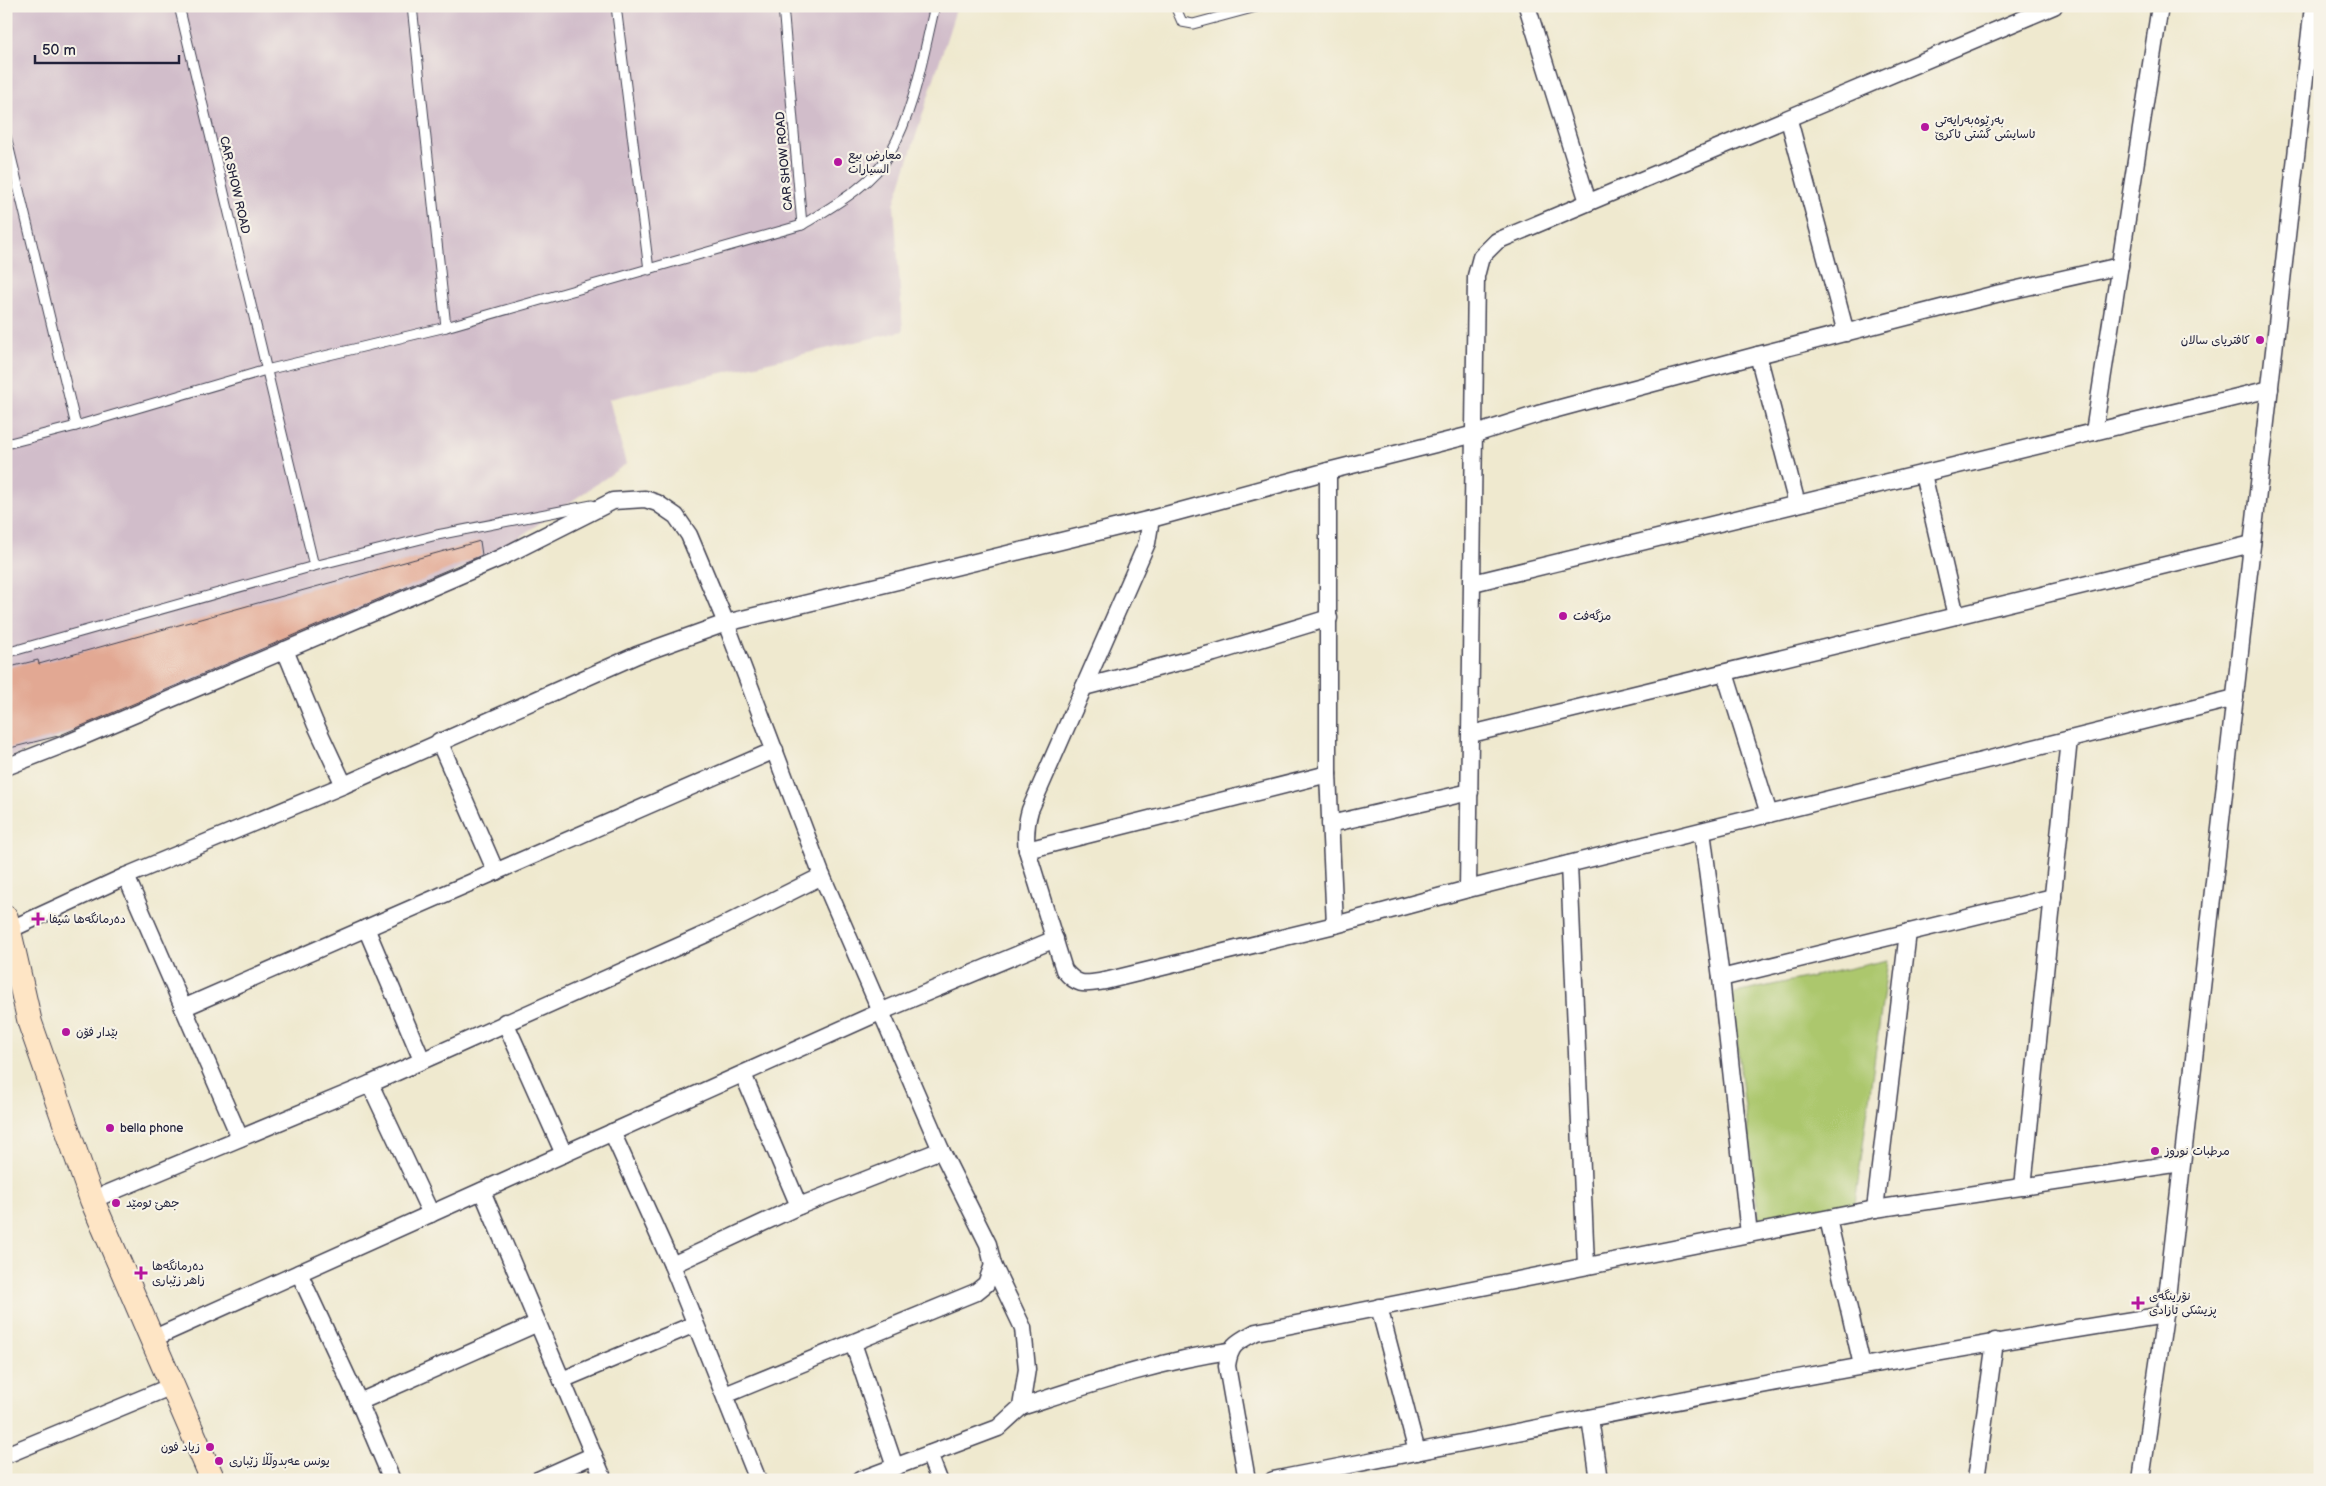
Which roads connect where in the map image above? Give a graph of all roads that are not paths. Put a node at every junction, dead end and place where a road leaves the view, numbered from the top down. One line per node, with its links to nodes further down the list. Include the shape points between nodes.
1 (179, 6): 22 (lane, CAR SHOW ROAD)
2 (412, 6): 19 (lane)
3 (616, 6): 18 (lane)
4 (783, 6): 16 (lane, CAR SHOW ROAD)
5 (935, 6): 16 (lane, CAR SHOW ROAD, via 913,99 890,153 867,180)
6 (1175, 6): 7 (lane, via 1182,22 1193,24)
7 (1260, 6)
8 (1527, 6): 15 (street)
9 (2054, 6): 12 (street)
10 (2160, 6): 17 (street)
11 (2313, 6): 23 (street)
12 (2018, 14): 13 (street)
13 (1789, 120): 15 (street); 20 (street)
14 (6, 136): 24 (lane)
15 (1588, 202): 26 (street, via 1497,241 1481,257 1476,276 1474,323)
16 (802, 225): 18 (lane)
17 (2120, 266): 20 (street); 25 (street)
18 (650, 270): 19 (lane)
19 (446, 327): 22 (lane)
20 (1846, 333): 21 (street)
21 (1758, 355): 26 (street); 31 (street)
22 (266, 370): 24 (lane); 34 (lane, CAR SHOW ROAD)
23 (2270, 389): 25 (street); 33 (street)
24 (76, 426): 27 (lane)
25 (2094, 432): 29 (street)
26 (1475, 434): 28 (street); 35 (street)
27 (6, 444)
28 (1328, 471): 32 (street); 37 (street)
29 (1923, 474): 31 (street); 36 (street)
30 (613, 501): 34 (lane, via 437,535); 38 (street, via 645,499 676,516 689,535); 39 (street, via 500,558)
31 (1798, 504): 35 (street)
32 (1151, 519): 38 (street); 42 (street, via 1147,543)
33 (2252, 544): 36 (street); 43 (street)
34 (314, 566): 40 (lane)
35 (1473, 583): 44 (street)
36 (1956, 616): 41 (street)
37 (1329, 618): 42 (street, via 1214,653); 49 (street)
38 (726, 623): 46 (street, via 637,655); 47 (street)
39 (285, 650): 48 (street); 50 (street)
40 (6, 652)
41 (1725, 673): 44 (street); 52 (street)
42 (1084, 687): 55 (street, via 1030,810 1025,836)
43 (2235, 698): 45 (street); 78 (street)
44 (1471, 734): 51 (street)
45 (2069, 739): 52 (street); 61 (street)
46 (439, 742): 50 (street); 57 (street)
47 (775, 750): 57 (street); 59 (street)
48 (6, 767)
49 (1328, 774): 53 (street); 55 (street)
50 (344, 785): 58 (street)
51 (1470, 792): 53 (street); 60 (street)
52 (1769, 814): 54 (street)
53 (1330, 824): 63 (street)
54 (1702, 831): 56 (street); 67 (street)
55 (1028, 850): 66 (street)
56 (1569, 864): 60 (street); 88 (street)
57 (496, 872): 64 (street)
58 (126, 876): 62 (street); 68 (street)
59 (822, 876): 69 (street); 70 (street, via 706,934)
60 (1468, 889): 63 (street)
61 (2053, 897): 65 (street); 79 (street)
62 (8, 924): 81 (main road, via 30,1023)
63 (1335, 925): 66 (street, via 1084,984 1073,981 1064,970)
64 (366, 928): 68 (street); 71 (street)
65 (1908, 932): 67 (street); 83 (street)
66 (1055, 939): 69 (street)
67 (1721, 978): 86 (street)
68 (183, 1008): 75 (street)
69 (880, 1012): 72 (street); 76 (street)
70 (505, 1022): 71 (street); 77 (street)
71 (422, 1060): 73 (street)
72 (743, 1074): 74 (street); 82 (street)
73 (370, 1084): 75 (street); 84 (street)
74 (612, 1132): 77 (street); 87 (street)
75 (240, 1138): 81 (street)
76 (941, 1150): 82 (street); 89 (street, via 988,1244)
77 (564, 1154): 80 (street)
78 (2181, 1163): 79 (street); 92 (street)
79 (2023, 1187): 83 (street)
80 (482, 1191): 84 (street); 93 (street)
81 (92, 1200): 95 (main road)
82 (799, 1206): 87 (street)
83 (1875, 1209): 85 (street)
84 (431, 1214): 90 (street)
85 (1828, 1219): 86 (street); 99 (street)
86 (1749, 1234): 88 (street)
87 (672, 1265): 94 (street)
88 (1586, 1265): 91 (street)
89 (993, 1266): 97 (street, via 986,1284 976,1292); 104 (street, via 1023,1328 1028,1369)
90 (299, 1273): 95 (street); 103 (street)
91 (1379, 1306): 98 (street, via 1256,1332 1238,1341); 106 (street)
92 (2165, 1316): 96 (street); 122 (street)
93 (538, 1323): 100 (street); 103 (street)
94 (695, 1324): 100 (street); 102 (street)
95 (152, 1339): 101 (main road)
96 (1995, 1341): 99 (street); 121 (street)
97 (853, 1343): 102 (street); 110 (street)
98 (1229, 1351): 104 (street, via 1197,1355 1126,1374); 118 (street, via 1227,1366)
99 (1862, 1365): 105 (street)
100 (562, 1380): 109 (street)
101 (172, 1386): 108 (street); 111 (main road)
102 (725, 1395): 115 (street)
103 (359, 1402): 112 (street)
104 (1021, 1407): 107 (street, via 998,1428)
105 (1590, 1418): 106 (street); 120 (street)
106 (1417, 1452): 119 (street)
107 (929, 1454): 110 (street); 117 (street)
108 (6, 1455)
109 (594, 1455): 113 (street); 114 (street)
110 (895, 1467): 116 (street)
111 (213, 1480)
112 (392, 1480)
113 (538, 1480)
114 (604, 1480)
115 (758, 1480)
116 (860, 1480)
117 (939, 1480)
118 (1247, 1480)
119 (1273, 1480)
120 (1599, 1480)
121 (1976, 1480)
122 (2141, 1480)

